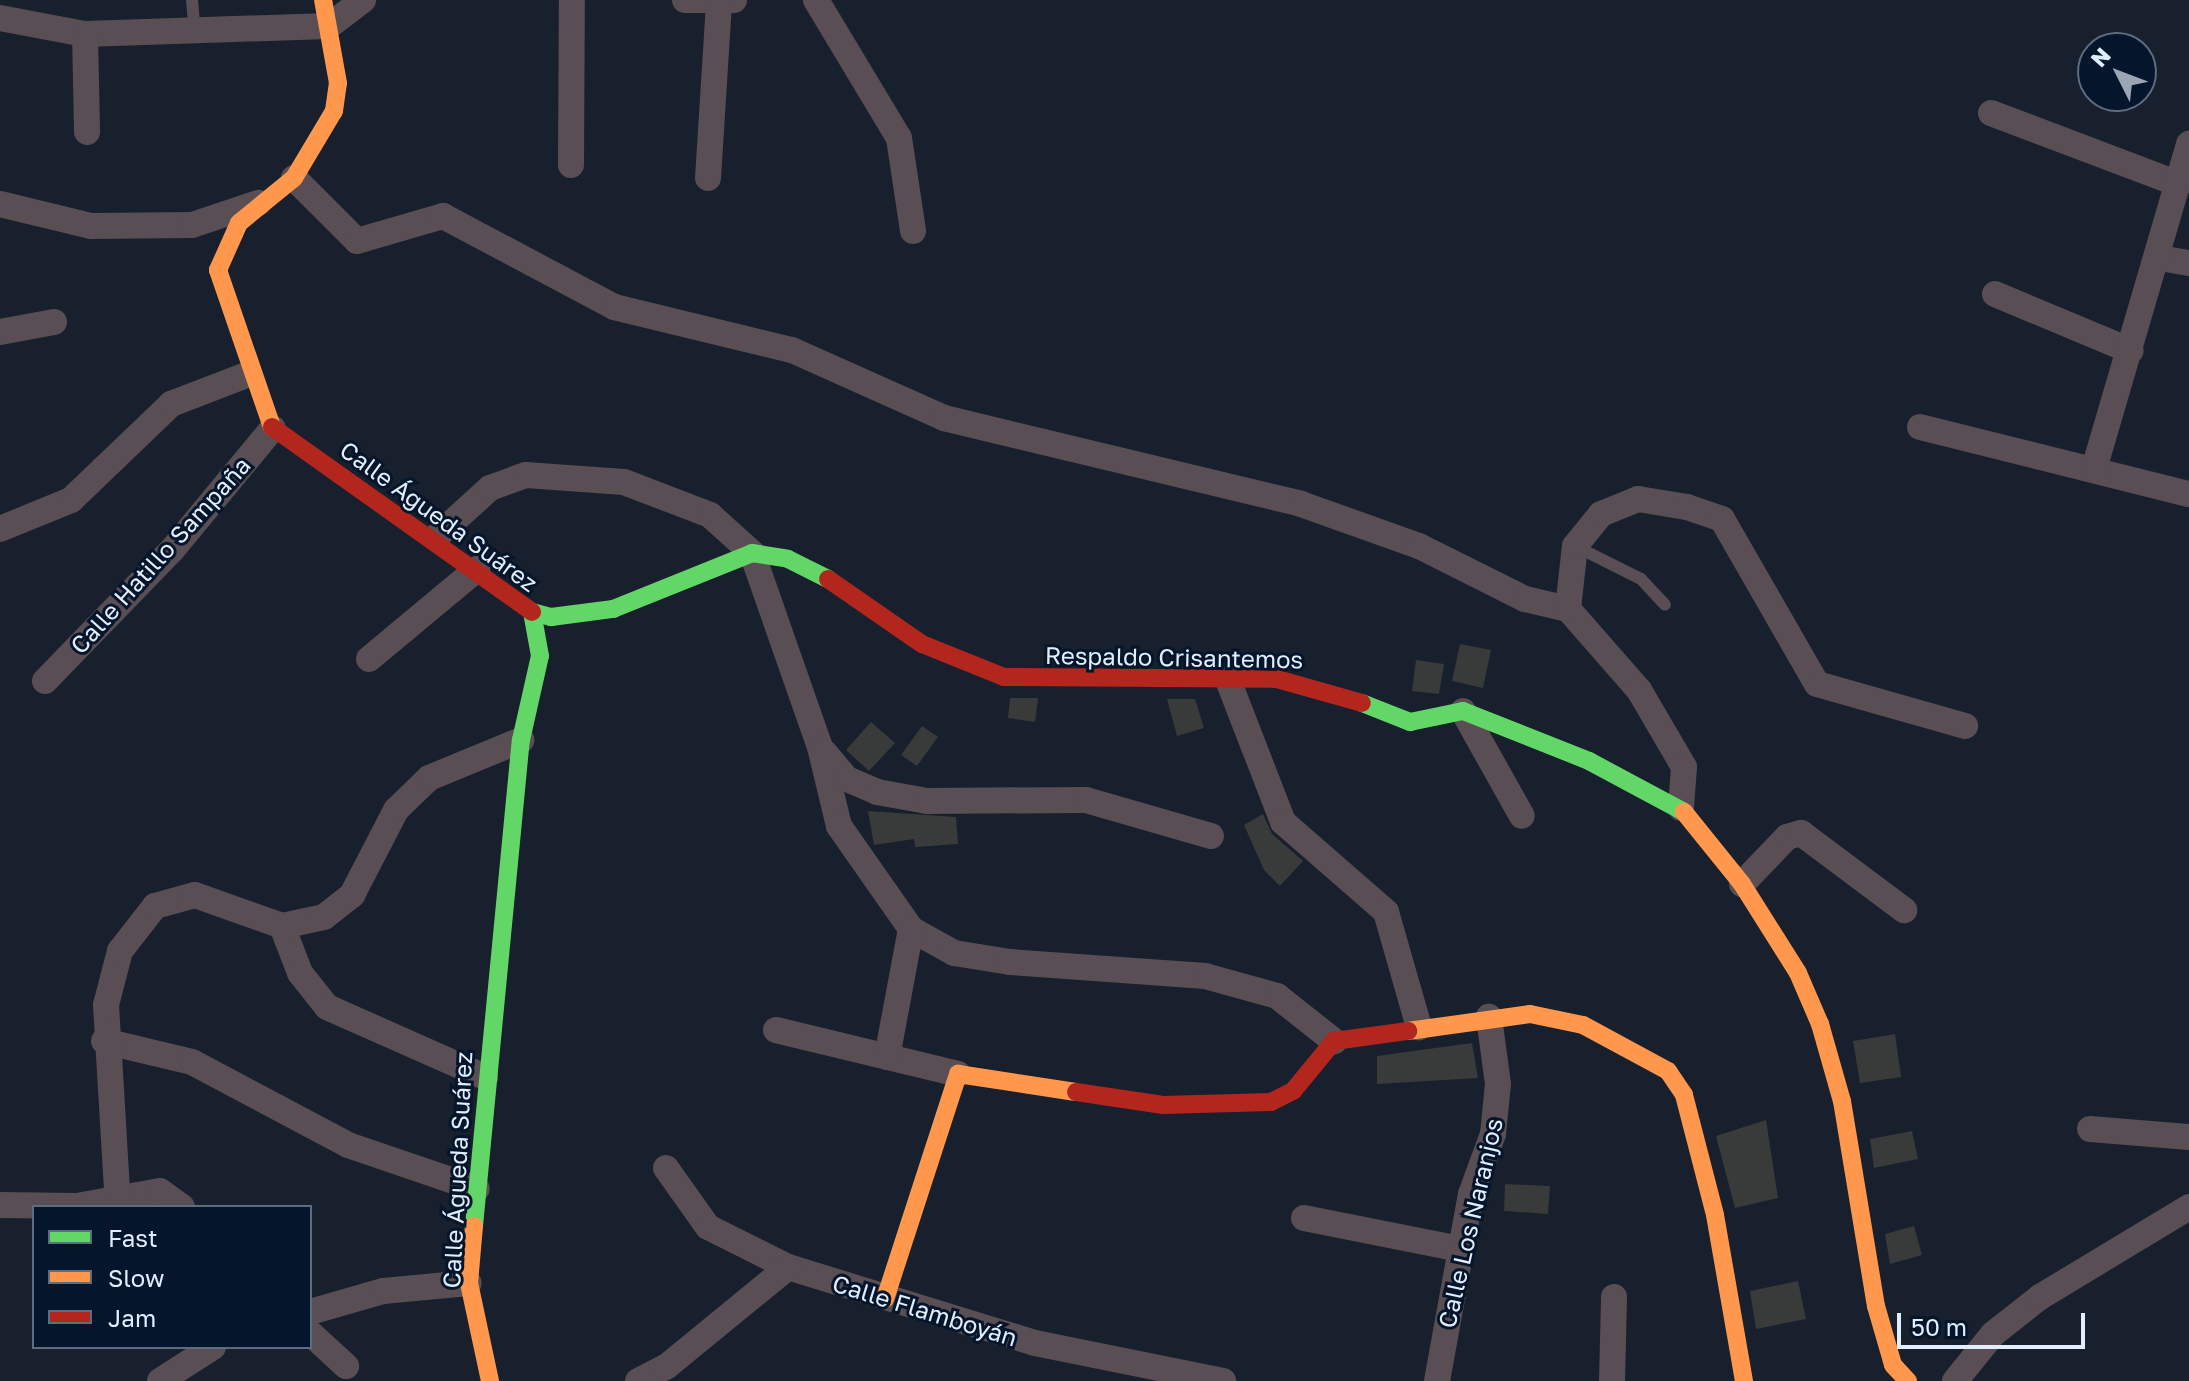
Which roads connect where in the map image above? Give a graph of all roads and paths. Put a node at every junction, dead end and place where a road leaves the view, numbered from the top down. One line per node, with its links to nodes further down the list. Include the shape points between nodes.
1 (192, 0): 10 (lane)
2 (323, 0): 9 (street)
3 (363, 0): 9 (street)
4 (572, 0): 15 (street)
5 (685, 0): 7 (street)
6 (816, 0): 21 (street, via 899,138)
7 (726, 1): 17 (street)
8 (0, 18): 11 (street)
9 (329, 26): 10 (street); 16 (street, via 338,83 334,111)
10 (195, 32): 11 (street)
11 (85, 34): 13 (street)
12 (1991, 113): 18 (street)
13 (87, 132)
14 (2189, 144): 18 (street)
15 (571, 165)
16 (294, 178): 19 (street); 39 (street, via 357,241 443,216 614,307 792,350 944,418 1301,504 1419,546 1525,599)
17 (708, 178)
18 (2179, 184): 22 (street)
19 (269, 199): 20 (street, via 192,225 91,226); 28 (street, via 239,223 218,270)
20 (0, 204)
21 (913, 231)
22 (2160, 258): 23 (street); 27 (street)
23 (2189, 263)
24 (1995, 294): 27 (street)
25 (54, 322): 26 (street)
26 (0, 332)
27 (2131, 351): 31 (street)
28 (249, 374): 30 (street); 33 (street, via 171,404 71,500)
29 (1920, 427): 31 (street)
30 (273, 428): 34 (street, Calle Águeda Suárez); 43 (street, Calle Hatillo Sampaña, via 172,550)
31 (2094, 469): 32 (street)
32 (2189, 494)
33 (0, 529)
34 (436, 537): 36 (street, via 490,488 526,475 573,474 624,482 697,509); 37 (street, Calle Águeda Suárez)
35 (1575, 546): 38 (lane, via 1641,579); 39 (street); 45 (street, via 1601,514 1638,499 1722,519 1817,684)
36 (752, 553): 40 (street, via 613,609 551,617); 42 (street, Respaldo Crisantemos, via 788,559 843,586 922,644 1004,677); 47 (street)
37 (477, 569): 40 (street, Calle Águeda Suárez); 41 (street)
38 (1665, 605)
39 (1568, 609): 48 (street, via 1639,690 1684,767)
40 (532, 612): 46 (street, Calle Águeda Suárez, via 540,656)
41 (369, 659)
42 (1228, 680): 44 (street, Respaldo Crisantemos, via 1313,684 1410,722); 56 (street, via 1283,822 1386,912)
43 (45, 681)
44 (1463, 711): 48 (street); 49 (street)
45 (1965, 726)
46 (521, 740): 53 (street, via 429,778 396,810 352,895 324,917); 62 (street, Calle Águeda Suárez)
47 (820, 747): 50 (street, via 847,779 877,792 927,801 1086,800); 54 (street, via 839,826)
48 (1681, 808): 51 (street)
49 (1522, 816)
50 (1211, 836)
51 (1742, 884): 52 (street, via 1787,837 1801,833); 91 (street, via 1798,973 1820,1024 1842,1101 1876,1306 1893,1365)
52 (1904, 910)
53 (282, 926): 58 (street, via 195,895 155,906 120,951); 62 (street, via 300,973 327,1007)
54 (911, 929): 59 (street, via 954,953 1010,962 1205,976 1277,996); 60 (street)
55 (1489, 1017): 56 (street); 74 (street, Calle Los Naranjos, via 1498,1084 1493,1134); 90 (street, via 1530,1014 1583,1025 1668,1071 1696,1138)
56 (1419, 1027): 59 (street)
57 (776, 1030): 60 (street)
58 (104, 1041): 66 (street, via 192,1062 348,1145); 67 (street)
59 (1334, 1041): 61 (street, via 1293,1091 1271,1102 1163,1105)
60 (887, 1057): 61 (street)
61 (958, 1074): 78 (street)
62 (485, 1077): 66 (street, Calle Águeda Suárez)
63 (2090, 1129): 64 (street)
64 (2189, 1137)
65 (666, 1168): 75 (street, Calle Flamboyán, via 708,1227)
66 (477, 1189): 76 (street, Calle Águeda Suárez)
67 (118, 1201): 70 (street); 71 (street, via 160,1191)
68 (0, 1205): 69 (street)
69 (32, 1205)
70 (85, 1205)
71 (179, 1205)
72 (2189, 1207): 83 (street, via 2040,1297 1993,1334)
73 (1304, 1218): 74 (street)
74 (1460, 1249): 88 (street, Calle Los Naranjos)
75 (788, 1267): 78 (street, Calle Flamboyán); 86 (street, via 666,1367)
76 (469, 1283): 79 (street, via 383,1291); 85 (street, Calle Águeda Suárez)
77 (1614, 1297): 89 (street)
78 (885, 1299): 87 (street, Calle Flamboyán, via 1035,1343)
79 (312, 1311)
80 (312, 1335): 82 (street)
81 (206, 1349): 84 (street)
82 (346, 1366)
83 (1962, 1378)
84 (160, 1381)
85 (490, 1381)
86 (638, 1381)
87 (1223, 1381)
88 (1437, 1381)
89 (1612, 1381)
90 (1744, 1381)
91 (1908, 1381)

